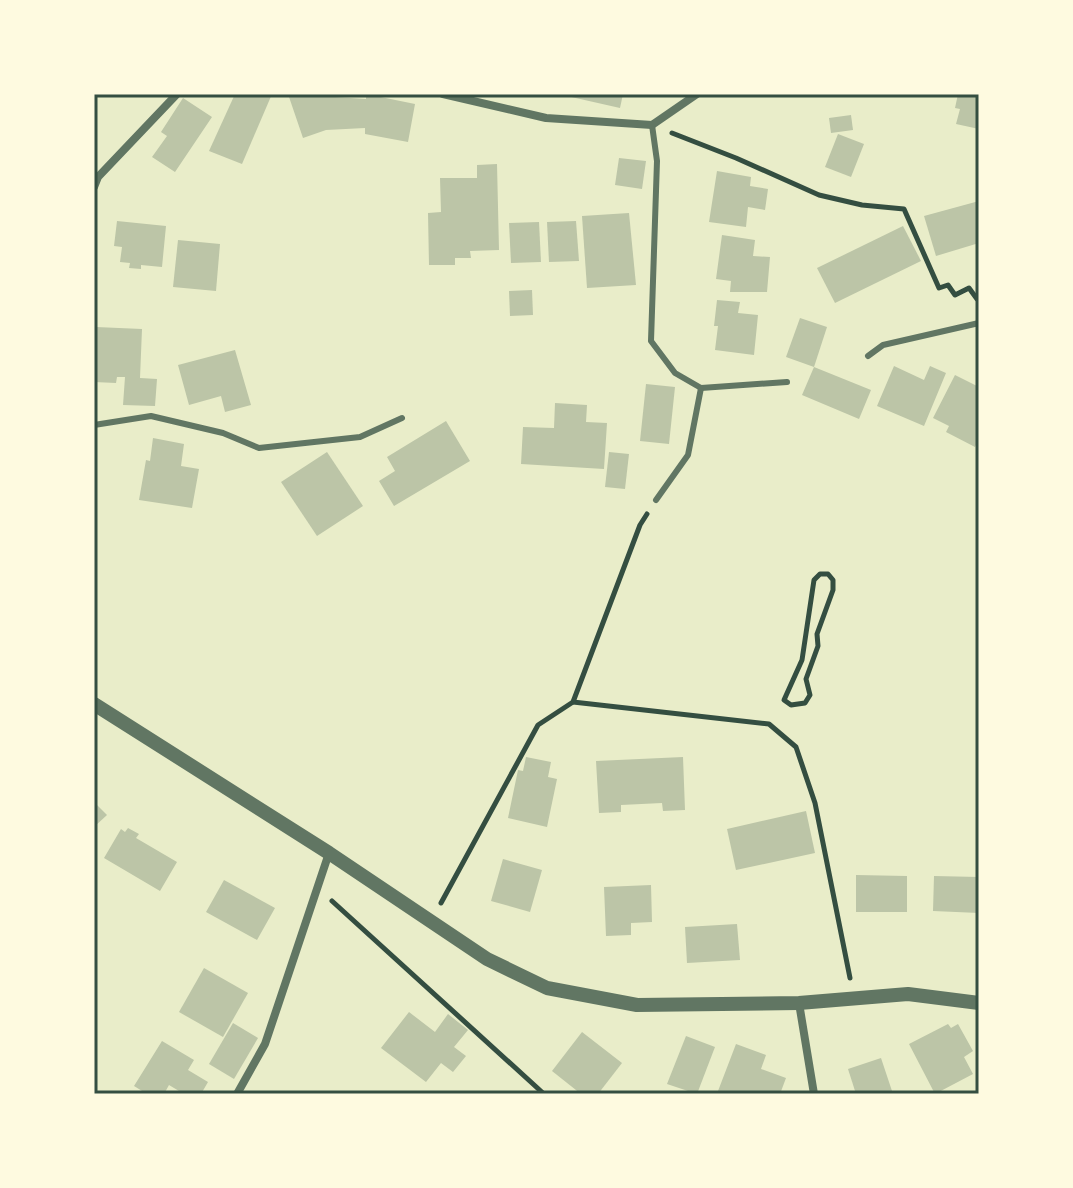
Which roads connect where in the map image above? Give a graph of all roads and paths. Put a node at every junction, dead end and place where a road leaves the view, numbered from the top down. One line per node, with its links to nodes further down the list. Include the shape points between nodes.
1 (177, 94): 5 (street)
2 (443, 94): 4 (street, via 546,118)
3 (697, 94): 4 (street)
4 (652, 125): 6 (path, via 819,195 904,209 939,288 948,285 955,295 969,288); 10 (lane, via 657,161 651,341 675,373)
5 (94, 187)
6 (979, 298)
7 (979, 323): 8 (lane, via 883,345)
8 (868, 356)
9 (787, 382): 10 (lane)
10 (701, 388): 13 (lane, via 688,455)
11 (402, 418): 12 (lane, via 360,437 259,448 223,433 151,416)
12 (94, 425)
13 (656, 500): 15 (path, via 640,525)
14 (823, 618): 14 (path, via 833,590 828,574 814,580 802,660 784,700 791,705 805,703 810,695 806,679)
15 (573, 702): 19 (path, via 538,725); 20 (path, via 769,724 796,747 815,803)
16 (94, 704): 17 (street)
17 (329, 853): 18 (street); 19 (street)
18 (318, 888): 23 (street, via 265,1044); 24 (path)
19 (431, 921): 21 (street, via 487,959 547,988 637,1005)
20 (854, 999): 21 (street); 22 (street, via 908,994)
21 (799, 1003): 25 (street)
22 (979, 1003)
23 (237, 1094)
24 (544, 1094)
25 (814, 1094)

